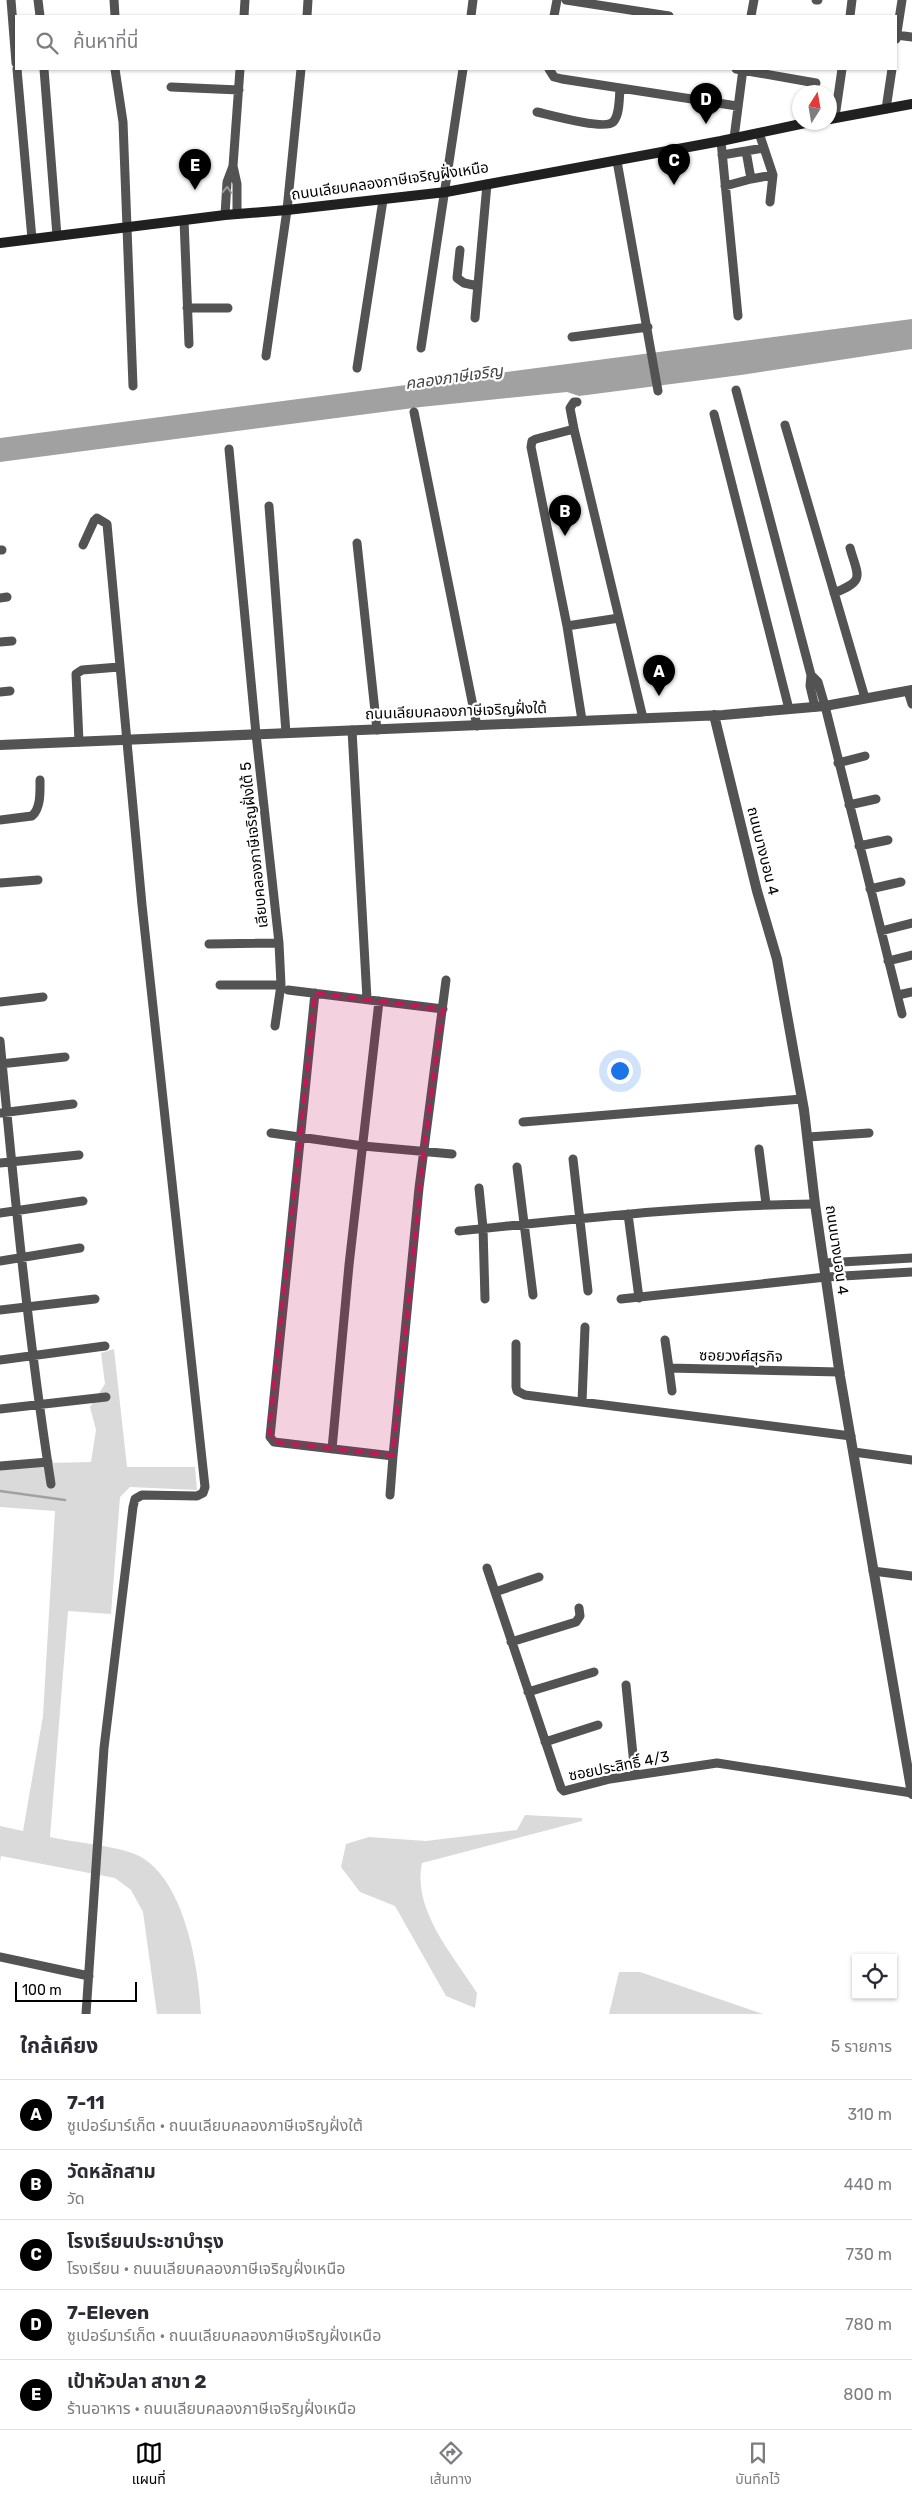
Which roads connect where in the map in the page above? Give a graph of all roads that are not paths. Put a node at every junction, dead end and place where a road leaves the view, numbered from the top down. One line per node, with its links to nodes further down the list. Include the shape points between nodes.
1 (11, 0): 21 (street)
2 (38, 0): 12 (street)
3 (114, 0): 13 (street)
4 (245, 0): 14 (street)
5 (308, 0): 15 (street)
6 (473, 0): 16 (street)
7 (557, 0): 17 (street)
8 (566, 0): 18 (street)
9 (754, 0): 19 (street)
10 (852, 0): 20 (street)
11 (902, 0): 22 (street)
12 (40, 15)
13 (115, 15)
14 (244, 15)
15 (307, 15)
16 (471, 15)
17 (554, 15)
18 (663, 15)
19 (751, 15)
20 (850, 15)
21 (15, 29)
22 (897, 29)
23 (897, 35): 24 (street)
24 (912, 37)
25 (44, 70): 67 (street)
26 (115, 70): 66 (street, via 123,122)
27 (240, 70): 39 (street)
28 (301, 70): 62 (street)
29 (464, 70): 59 (street)
30 (550, 70): 38 (street, via 554,77)
31 (741, 70): 42 (street)
32 (747, 70): 36 (street)
33 (842, 70): 40 (street)
34 (892, 70): 43 (street)
35 (17, 73): 68 (street)
36 (816, 82)
37 (171, 88): 39 (street)
38 (620, 89): 42 (street); 44 (street, via 617,115 609,125)
39 (239, 90): 54 (street)
40 (837, 94)
41 (912, 104): 43 (main road)
42 (737, 106): 48 (street)
43 (886, 109): 45 (main road)
44 (537, 112)
45 (837, 117)
46 (792, 126): 47 (main road, ถนนเลียบคลองภาษีเจริญฝั่งเหนือ)
47 (759, 133): 48 (main road, ถนนเลียบคลองภาษีเจริญฝั่งเหนือ); 50 (street)
48 (734, 138): 49 (main road, ถนนเลียบคลองภาษีเจริญฝั่งเหนือ)
49 (721, 142): 52 (street); 53 (main road, ถนนเลียบคลองภาษีเจริญฝั่งเหนือ)
50 (764, 148): 51 (street); 55 (street)
51 (746, 151): 52 (street); 56 (street)
52 (722, 155): 58 (street)
53 (618, 161): 57 (main road, ถนนเลียบคลองภาษีเจริญฝั่งเหนือ); 76 (street)
54 (233, 166): 63 (street); 64 (street, one-way to 54, via 227,182)
55 (773, 175): 56 (street); 61 (street)
56 (752, 179): 58 (street)
57 (488, 184): 59 (main road, ถนนเลียบคลองภาษีเจริญฝั่งเหนือ); 71 (street)
58 (725, 186): 74 (street)
59 (446, 192): 60 (main road, ถนนเลียบคลองภาษีเจริญฝั่งเหนือ); 79 (street)
60 (383, 200): 62 (main road, ถนนเลียบคลองภาษีเจริญฝั่งเหนือ); 81 (street)
61 (770, 202)
62 (287, 210): 63 (main road, ถนนเลียบคลองภาษีเจริญฝั่งเหนือ); 80 (street)
63 (237, 214): 64 (main road, ถนนเลียบคลองภาษีเจริญฝั่งเหนือ)
64 (225, 215): 65 (main road, ถนนเลียบคลองภาษีเจริญฝั่งเหนือ)
65 (184, 220): 66 (main road, ถนนเลียบคลองภาษีเจริญฝั่งเหนือ); 72 (street)
66 (127, 228): 67 (main road, ถนนเลียบคลองภาษีเจริญฝั่งเหนือ); 82 (street)
67 (57, 236): 68 (main road, ถนนเลียบคลองภาษีเจริญฝั่งเหนือ)
68 (32, 239): 69 (main road, ถนนเลียบคลองภาษีเจริญฝั่งเหนือ)
69 (0, 243)
70 (460, 250): 71 (street, via 457,278)
71 (478, 286): 75 (street)
72 (187, 308): 73 (street); 78 (street)
73 (228, 308)
74 (738, 316)
75 (475, 318)
76 (648, 326): 77 (street); 83 (street)
77 (572, 337)
78 (189, 344)
79 (421, 348)
80 (266, 356)
81 (357, 368)
82 (133, 386)
83 (658, 389)
84 (736, 390): 106 (street, via 811,675 810,686)
85 (578, 402): 89 (street, via 570,408)
86 (414, 412): 111 (street)
87 (714, 414): 107 (street)
88 (785, 425): 95 (street)
89 (574, 429): 96 (street); 97 (street, via 536,439 531,444)
90 (229, 449): 115 (street, เลียบคลองภาษีเจริญฝั่งใต้ 5)
91 (269, 506): 114 (street)
92 (357, 543): 113 (street)
93 (83, 545): 100 (street, via 94,521 97,518 104,521)
94 (850, 548): 95 (street, via 856,582)
95 (834, 593): 104 (street)
96 (619, 618): 97 (street); 109 (street)
97 (567, 626): 110 (street)
98 (12, 641): 99 (street)
99 (0, 642)
100 (119, 666): 116 (street); 117 (street, via 82,670 76,674)
101 (910, 690): 104 (street, ถนนเลียบคลองภาษีเจริญฝั่งใต้); 105 (street)
102 (10, 691): 103 (street)
103 (0, 692)
104 (866, 698): 106 (street, ถนนเลียบคลองภาษีเจริญฝั่งใต้)
105 (912, 704)
106 (820, 706): 107 (street, ถนนเลียบคลองภาษีเจริญฝั่งใต้); 120 (street)
107 (789, 709): 108 (street, ถนนเลียบคลองภาษีเจริญฝั่งใต้)
108 (714, 715): 109 (street, ถนนเลียบคลองภาษีเจริญฝั่งใต้); 153 (street, ถนนบางบอน 4, via 777,959)
109 (642, 718): 110 (street, ถนนเลียบคลองภาษีเจริญฝั่งใต้)
110 (582, 720): 111 (street, ถนนเลียบคลองภาษีเจริญฝั่งใต้)
111 (477, 726): 113 (street, ถนนเลียบคลองภาษีเจริญฝั่งใต้)
112 (352, 730): 113 (street, ถนนเลียบคลองภาษีเจริญฝั่งใต้); 114 (street, ถนนเลียบคลองภาษีเจริญฝั่งใต้); 144 (street)
113 (377, 730)
114 (286, 733): 115 (street, ถนนเลียบคลองภาษีเจริญฝั่งใต้)
115 (256, 734): 116 (street, ถนนเลียบคลองภาษีเจริญฝั่งใต้); 133 (street, เลียบคลองภาษีเจริญฝั่งใต้ 5)
116 (126, 739): 117 (street, ถนนเลียบคลองภาษีเจริญฝั่งใต้); 233 (street, via 205,1487 197,1496 142,1495 135,1500 133,1507 104,1748)
117 (80, 742): 118 (street, ถนนเลียบคลองภาษีเจริญฝั่งใต้)
118 (0, 745)
119 (865, 756): 120 (street)
120 (838, 763): 123 (street)
121 (40, 780): 124 (street, via 35,813)
122 (876, 799): 123 (street)
123 (848, 805): 126 (street)
124 (0, 820)
125 (888, 840): 126 (street)
126 (859, 846): 130 (street)
127 (38, 880): 129 (street)
128 (901, 882): 130 (street)
129 (0, 883)
130 (870, 889): 132 (street)
131 (912, 923): 132 (street)
132 (881, 931): 136 (street)
133 (279, 943): 134 (street, เลียบคลองภาษีเจริญฝั่งใต้ 5); 139 (street)
134 (209, 944)
135 (912, 955): 136 (street)
136 (888, 961): 142 (street)
137 (446, 980): 147 (street)
138 (220, 985): 139 (street)
139 (284, 987): 141 (street); 149 (street)
140 (912, 992): 142 (street)
141 (315, 993): 144 (street); 159 (street)
142 (898, 995): 148 (street)
143 (43, 998): 146 (street)
144 (367, 999): 145 (street)
145 (379, 1000): 147 (street); 161 (street)
146 (0, 1002)
147 (443, 1009): 163 (street)
148 (902, 1014)
149 (275, 1026)
150 (0, 1041): 152 (street)
151 (65, 1057): 152 (street)
152 (1, 1064): 155 (street)
153 (802, 1099): 156 (street); 160 (street, ถนนบางบอน 4)
154 (73, 1104): 155 (street)
155 (4, 1112): 167 (street)
156 (523, 1122)
157 (271, 1133): 159 (street)
158 (869, 1134): 160 (street)
159 (300, 1136): 161 (street); 210 (street, via 270,1437 274,1442)
160 (808, 1137): 173 (street, ถนนบางบอน 4)
161 (362, 1146): 163 (street); 210 (street)
162 (759, 1149): 172 (street)
163 (424, 1151): 164 (street); 212 (street)
164 (452, 1154)
165 (79, 1155): 167 (street)
166 (573, 1159): 177 (street)
167 (11, 1162): 168 (street); 174 (street)
168 (0, 1163)
169 (517, 1167): 178 (street)
170 (479, 1188): 179 (street)
171 (83, 1201): 174 (street)
172 (766, 1204): 173 (street); 176 (street)
173 (815, 1204): 185 (street, ถนนบางบอน 4)
174 (17, 1211): 175 (street); 182 (street)
175 (0, 1213)
176 (628, 1214): 177 (street); 190 (street)
177 (580, 1218): 178 (street); 188 (street)
178 (524, 1224): 179 (street); 189 (street)
179 (483, 1228): 180 (street); 192 (street)
180 (458, 1231)
181 (80, 1248): 182 (street)
182 (23, 1258): 184 (street); 194 (street)
183 (912, 1258): 185 (street)
184 (0, 1261)
185 (824, 1263): 187 (street, ถนนบางบอน 4)
186 (912, 1272): 187 (street)
187 (826, 1277): 190 (street); 203 (street, ถนนบางบอน 4)
188 (588, 1291)
189 (533, 1295)
190 (639, 1298): 193 (street)
191 (95, 1299): 194 (street)
192 (485, 1299)
193 (621, 1299)
194 (28, 1307): 195 (street); 200 (street)
195 (0, 1310)
196 (585, 1327): 206 (street)
197 (665, 1340): 202 (street)
198 (516, 1344): 206 (street, via 517,1391 525,1395)
199 (105, 1346): 200 (street)
200 (33, 1355): 201 (street); 207 (street)
201 (0, 1360)
202 (669, 1368): 203 (street, ซอยวงศ์สุรกิจ); 204 (street)
203 (840, 1372): 209 (street, ถนนบางบอน 4)
204 (672, 1391)
205 (106, 1397): 207 (street)
206 (582, 1402): 209 (street)
207 (38, 1404): 208 (street); 214 (street)
208 (0, 1409)
209 (851, 1436): 211 (street, ถนนบางบอน 4)
210 (332, 1449): 212 (street)
211 (854, 1452): 213 (street); 219 (street, ถนนบางบอน 4)
212 (393, 1456): 217 (street)
213 (912, 1460)
214 (48, 1462): 215 (street); 216 (street)
215 (0, 1466)
216 (51, 1484)
217 (390, 1495)
218 (487, 1568): 222 (street, ซอยประสิทธิ์ 4/3)
219 (873, 1571): 220 (street); 231 (street, ถนนบางบอน 4)
220 (912, 1576)
221 (539, 1577): 222 (street)
222 (495, 1592): 224 (street, ซอยประสิทธิ์ 4/3)
223 (579, 1608): 224 (street, via 580,1616 576,1622)
224 (511, 1642): 227 (street, ซอยประสิทธิ์ 4/3)
225 (594, 1672): 227 (street)
226 (626, 1685): 230 (street)
227 (528, 1692): 229 (street, ซอยประสิทธิ์ 4/3)
228 (598, 1725): 229 (street)
229 (546, 1742): 230 (street, ซอยประสิทธิ์ 4/3, via 564,1791)
230 (635, 1775): 231 (street, ซอยประสิทธิ์ 4/3, via 711,1763)
231 (912, 1794)
232 (0, 1958): 233 (street)
233 (89, 1976): 234 (street)
234 (86, 2014)

